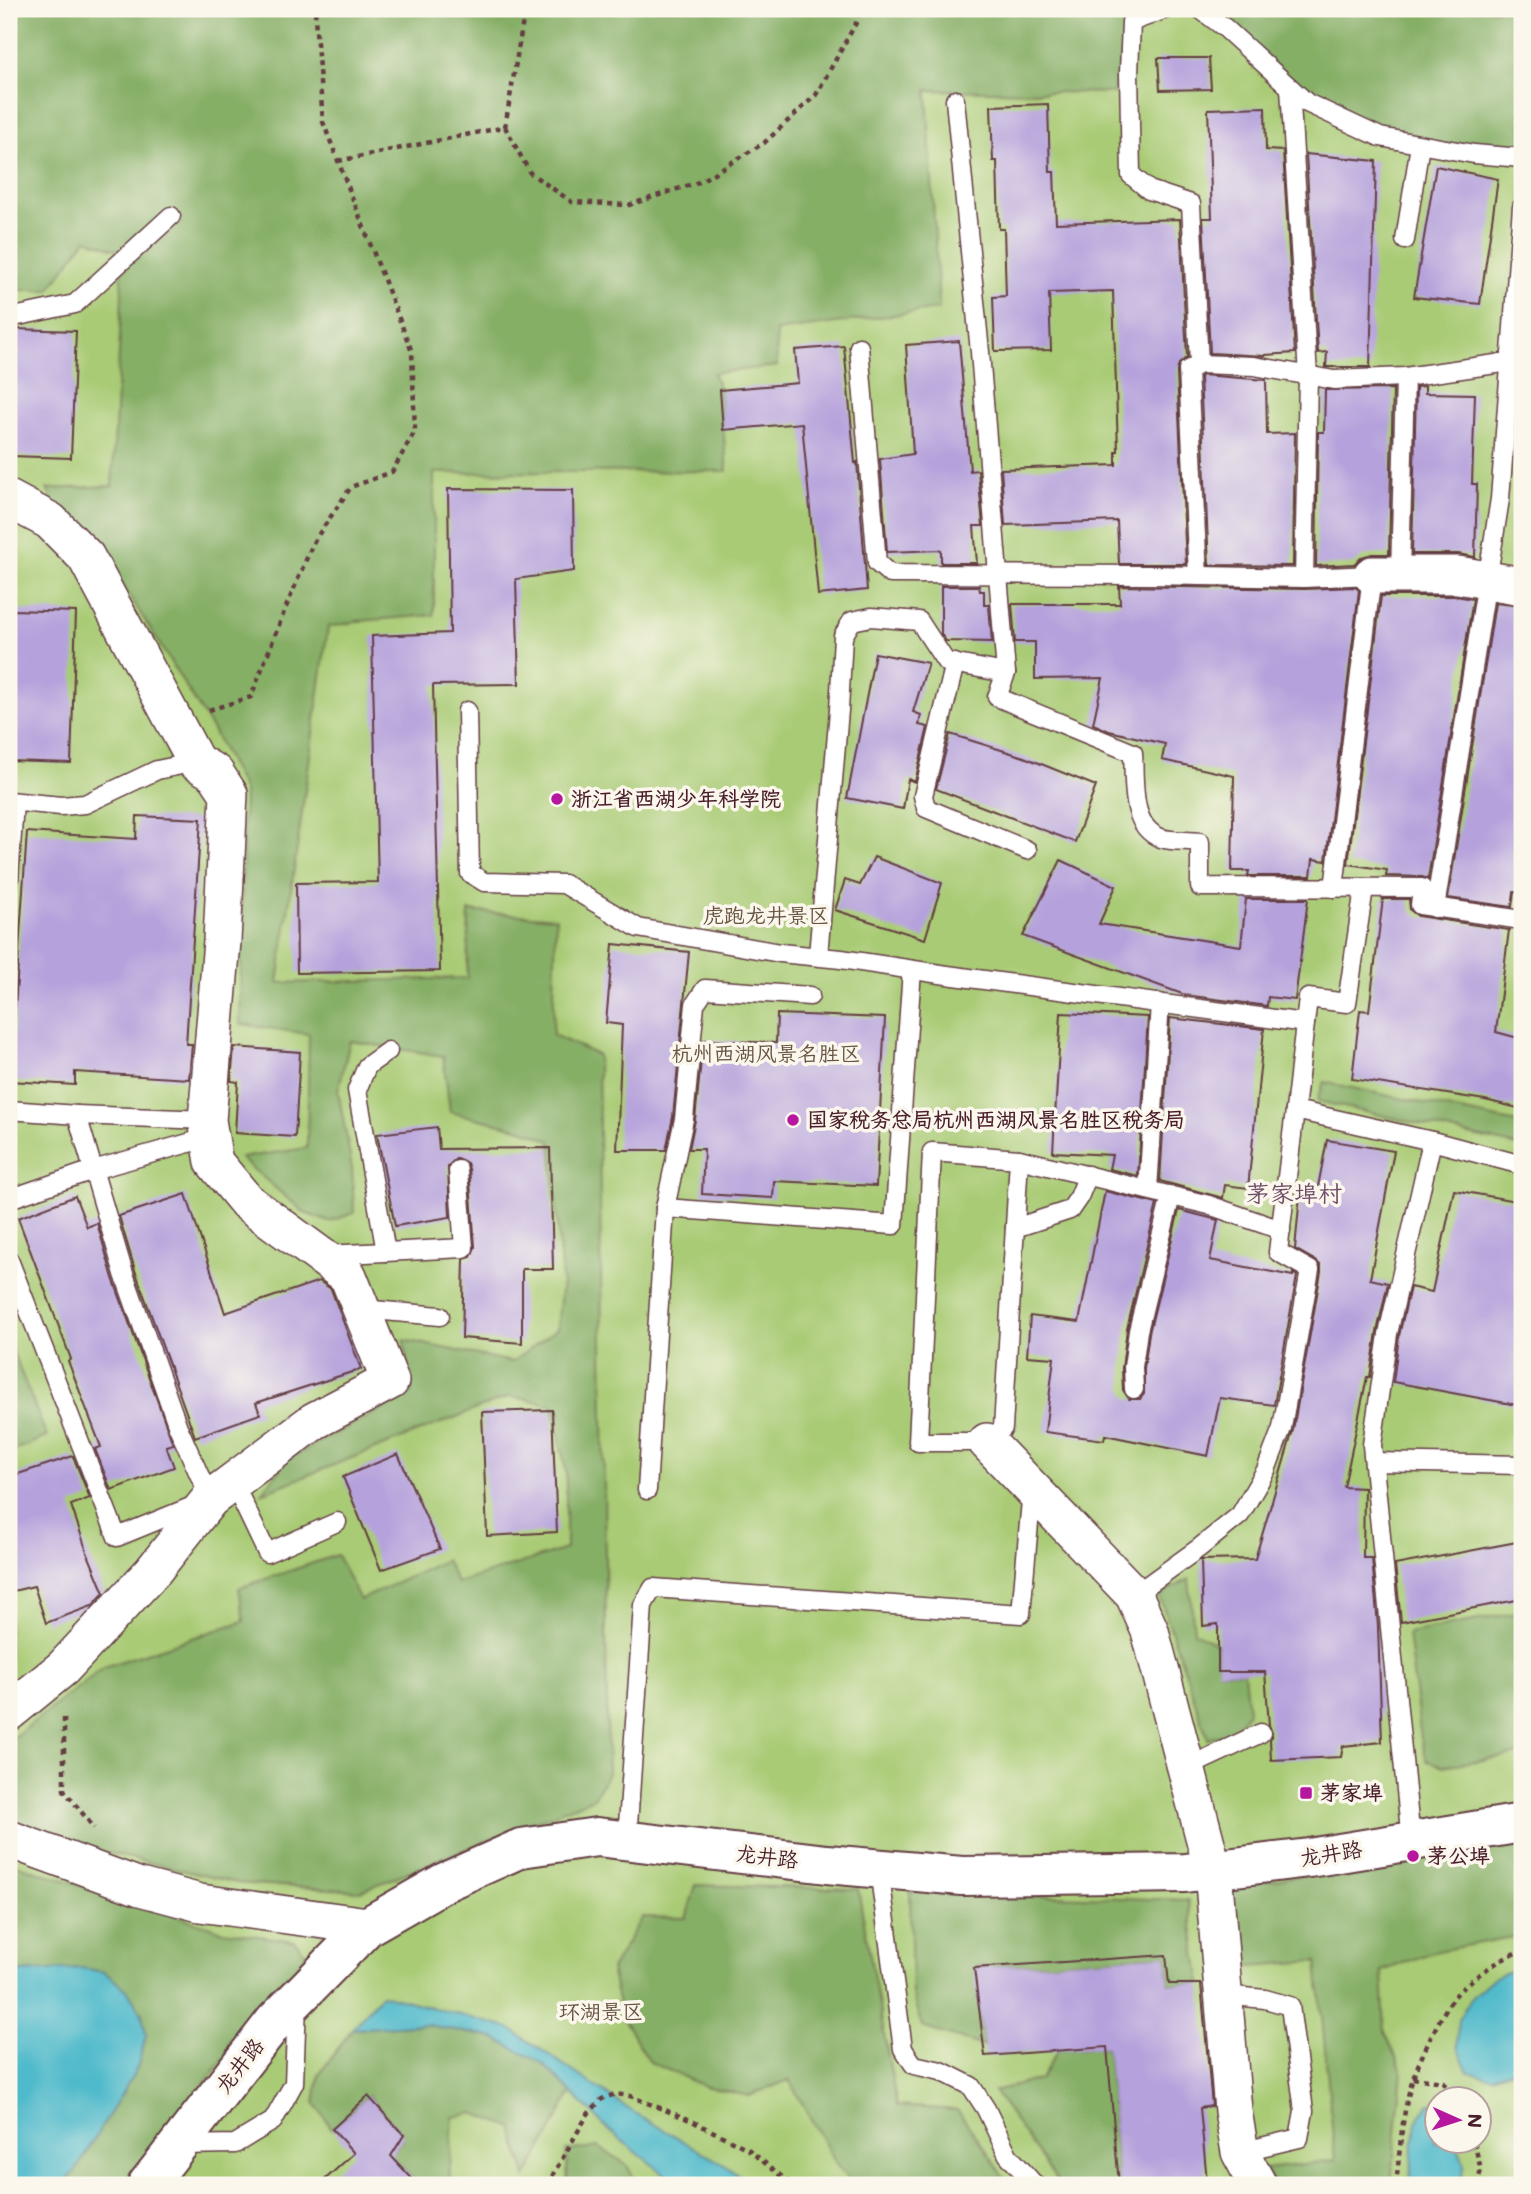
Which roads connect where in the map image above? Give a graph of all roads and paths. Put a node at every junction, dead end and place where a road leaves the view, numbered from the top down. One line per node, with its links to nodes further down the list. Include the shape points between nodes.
1 (316, 9): 11 (path, via 323,122)
2 (525, 9): 8 (path)
3 (859, 9): 8 (path, via 856,23 817,94 764,143 699,182 629,205 572,202 530,173)
4 (1166, 9): 19 (lane, via 1130,22 1132,175 1149,190 1191,204)
5 (1200, 9): 6 (lane)
6 (1290, 88): 9 (lane, via 1307,103 1380,137); 20 (lane)
7 (955, 100): 24 (lane)
8 (505, 127): 11 (path)
9 (1420, 145): 10 (lane); 14 (lane)
10 (1522, 158)
11 (338, 161): 33 (path, via 412,352 415,430 392,472 351,487 314,541 251,697)
12 (1522, 207): 15 (lane)
13 (171, 216): 16 (lane, via 75,304)
14 (1405, 240)
15 (1521, 245): 18 (lane)
16 (9, 318)
17 (859, 347): 24 (lane, via 877,563 890,575)
18 (1510, 362): 21 (lane); 22 (lane)
19 (1199, 364): 20 (lane, via 1254,366); 26 (lane, via 1188,370)
20 (1308, 376): 21 (lane, via 1334,380); 27 (lane)
21 (1405, 377): 25 (lane)
22 (1515, 390): 28 (lane)
23 (9, 499): 33 (street, via 50,521 86,557)
24 (998, 574): 26 (lane); 31 (lane)
25 (1386, 574): 27 (lane); 28 (street); 38 (lane)
26 (1198, 576): 27 (lane)
27 (1304, 578)
28 (1486, 579): 29 (street); 40 (lane)
29 (1522, 586)
30 (955, 663): 31 (lane); 36 (lane, via 923,796 926,808); 42 (lane, via 946,662 919,621 871,617 852,621 843,636)
31 (1006, 673): 38 (lane, via 997,697 1133,753 1136,801 1143,824 1160,838 1200,842 1200,887)
32 (467, 711): 42 (lane, via 470,873 484,882 564,884 638,928)
33 (174, 721): 34 (street)
34 (196, 762): 35 (lane, via 157,770 86,804 61,807); 51 (street, via 215,773 229,793)
35 (11, 802): 37 (lane)
36 (1027, 850)
37 (9, 881)
38 (1334, 888): 39 (lane)
39 (1364, 888): 40 (lane, via 1422,888 1420,905); 46 (lane, via 1347,1003 1308,998)
40 (1435, 908): 41 (lane)
41 (1522, 920)
42 (818, 956): 43 (lane)
43 (912, 970): 45 (lane); 61 (lane, via 894,1225)
44 (810, 996): 61 (lane, via 705,989 695,1004 684,1119)
45 (1160, 1003): 46 (lane); 58 (lane)
46 (1305, 1023): 49 (lane)
47 (388, 1051): 64 (lane, via 367,1066 357,1090)
48 (9, 1110): 50 (lane)
49 (1295, 1110): 52 (lane); 63 (lane)
50 (77, 1115): 51 (lane); 55 (lane)
51 (209, 1129): 55 (lane); 65 (street, via 214,1162 247,1202)
52 (1432, 1141): 54 (lane); 71 (lane, via 1388,1334 1372,1445)
53 (1019, 1159): 57 (lane); 62 (lane); 70 (lane, via 932,1152 918,1441)
54 (1522, 1165)
55 (93, 1170): 60 (lane); 74 (lane, via 178,1427)
56 (458, 1170): 64 (lane, via 464,1248)
57 (1088, 1175): 58 (lane); 62 (lane, via 1070,1210)
58 (1148, 1190): 59 (lane)
59 (1171, 1196): 63 (lane); 69 (lane, via 1138,1331)
60 (9, 1199)
61 (665, 1208): 75 (lane)
62 (1015, 1228): 70 (lane, via 1003,1428)
63 (1281, 1230): 77 (lane, via 1278,1252 1310,1270 1282,1428 1266,1470 1240,1515)
64 (386, 1252): 65 (lane)
65 (319, 1255): 67 (street, via 348,1276)
66 (9, 1260): 74 (lane, via 117,1537)
67 (362, 1309): 68 (lane); 74 (street, via 390,1381 314,1421)
68 (440, 1316)
69 (1133, 1388)
70 (987, 1442): 73 (street)
71 (1374, 1462): 72 (lane); 86 (lane)
72 (1522, 1465)
73 (1032, 1489): 77 (street); 85 (lane, via 1021,1614 653,1588 643,1605)
74 (222, 1490): 76 (lane, via 267,1553); 78 (street)
75 (648, 1490)
76 (337, 1522)
77 (1134, 1595): 81 (street, via 1150,1631)
78 (63, 1668): 79 (street); 83 (path, via 64,1790)
79 (9, 1712)
80 (1261, 1733): 81 (lane)
81 (1186, 1768): 88 (street)
82 (1522, 1822): 86 (street, 龙井路)
83 (98, 1833)
84 (9, 1839): 89 (street, via 140,1887 200,1903)
85 (627, 1840): 87 (street, 龙井路); 89 (street, 龙井路, via 597,1837 521,1848 445,1882)
86 (1411, 1841): 88 (street, 龙井路)
87 (879, 1869): 88 (street, 龙井路, via 962,1876); 101 (lane, via 903,2049 914,2066 941,2071 971,2086 1008,2155)
88 (1213, 1870): 91 (street)
89 (368, 1926): 92 (street, 龙井路)
90 (1522, 1950): 93 (path, via 1481,1973 1454,1997)
91 (1223, 1995): 96 (street); 96 (lane, via 1290,2006 1304,2110 1299,2138)
92 (298, 1997): 95 (street, 龙井路); 95 (lane, via 294,2083 273,2121 235,2144)
93 (1413, 2078): 94 (path); 103 (path)
94 (1446, 2086)
95 (178, 2145): 98 (street, 龙井路)
96 (1240, 2152): 102 (street)
97 (1478, 2156): 104 (path, via 1481,2170)
98 (147, 2185)
99 (547, 2185): 100 (path, via 588,2114 602,2099 615,2094 690,2120 748,2149)
100 (792, 2185)
101 (1035, 2185)
102 (1258, 2185)
103 (1396, 2185)
104 (1477, 2185)

